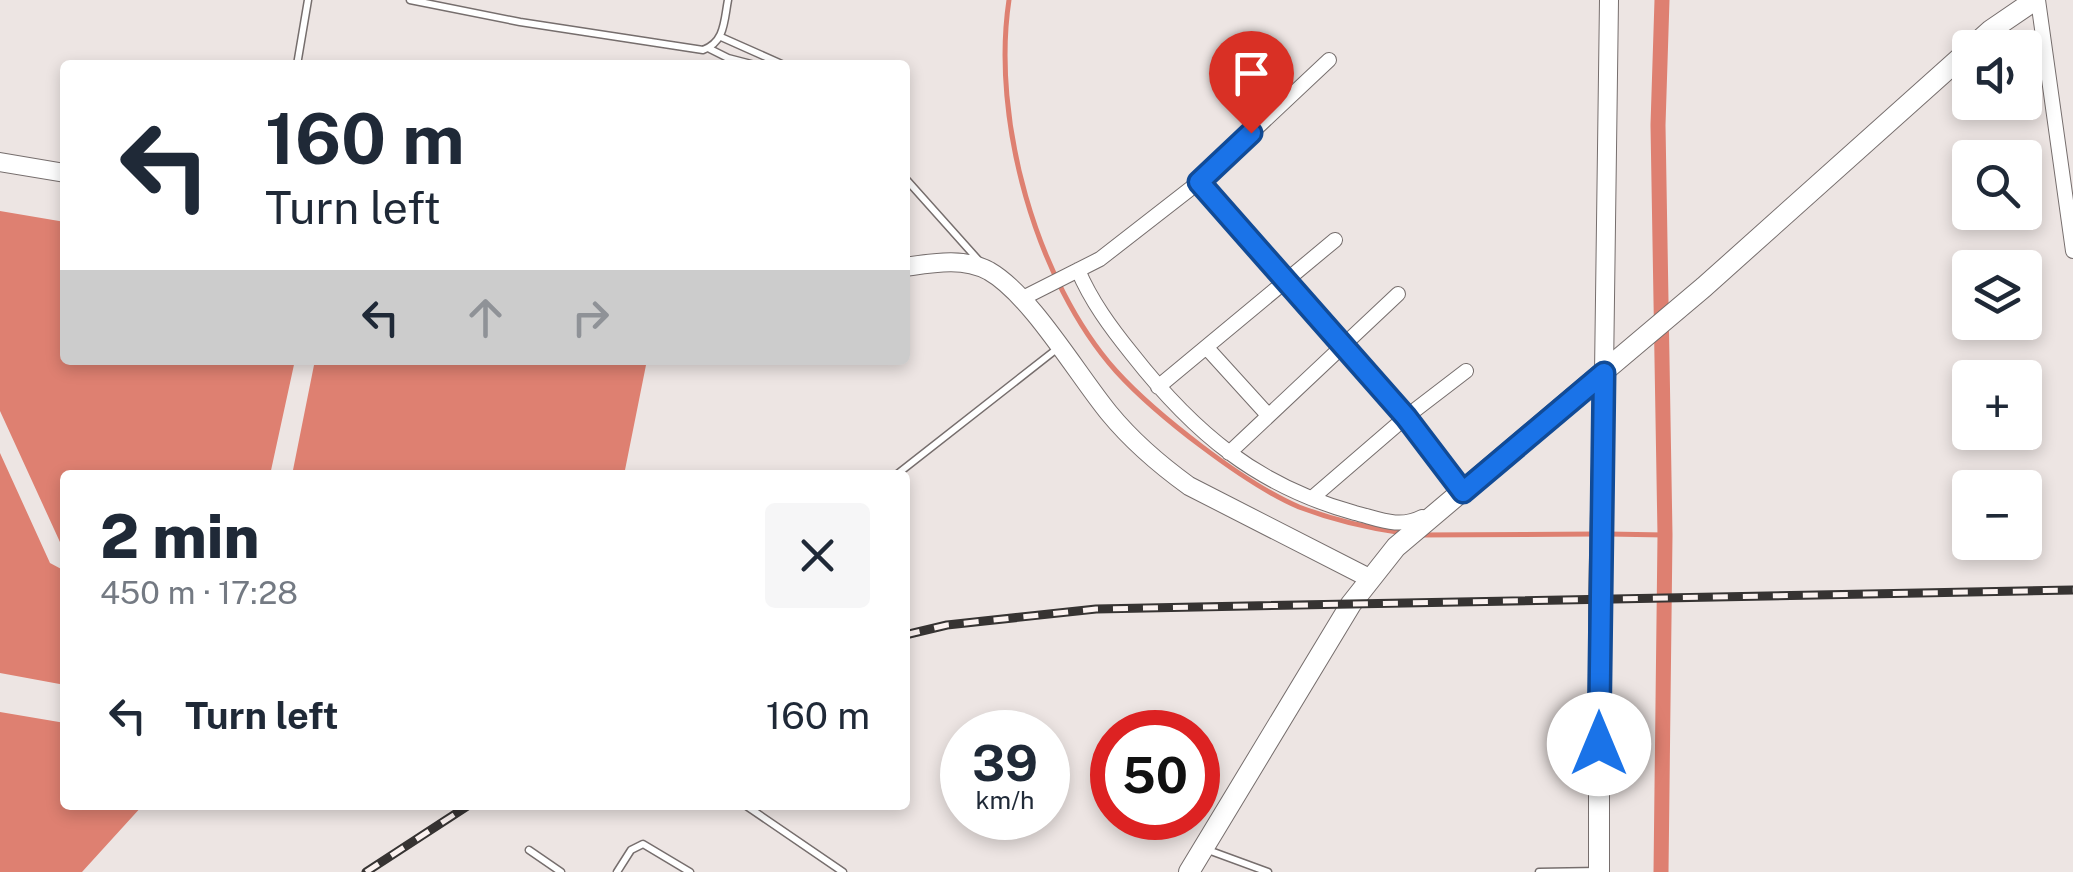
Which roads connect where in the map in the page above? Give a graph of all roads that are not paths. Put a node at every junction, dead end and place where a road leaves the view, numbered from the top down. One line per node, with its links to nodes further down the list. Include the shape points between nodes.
1 (308, 0): 9 (lane)
2 (410, 0): 8 (lane)
3 (728, 0): 7 (lane)
4 (1609, 0): 30 (street)
5 (2036, 0): 6 (main road); 19 (street)
6 (1995, 30)
7 (721, 37): 8 (lane); 11 (lane)
8 (710, 48): 10 (lane)
9 (298, 60)
10 (736, 60)
11 (773, 60)
12 (1329, 60): 16 (street)
13 (1952, 65): 30 (main road)
14 (0, 162): 15 (street)
15 (60, 173)
16 (1199, 182): 22 (street, via 1100,260); 23 (street)
17 (910, 184): 21 (lane)
18 (1335, 240): 23 (street)
19 (2073, 252)
20 (910, 267): 21 (street, via 947,262)
21 (988, 271): 25 (street)
22 (1073, 273): 25 (street); 31 (street)
23 (1286, 280): 26 (street); 28 (street)
24 (1398, 294): 26 (street)
25 (1021, 299): 27 (street)
26 (1344, 347): 32 (street); 33 (street)
27 (1059, 348): 35 (lane); 39 (street, via 1111,416 1164,468)
28 (1207, 348): 31 (street); 32 (street)
29 (1466, 371): 33 (street)
30 (1604, 373): 36 (main road); 43 (main road)
31 (1158, 387): 34 (street)
32 (1267, 414): 34 (street)
33 (1406, 417): 36 (street); 37 (street)
34 (1228, 453): 37 (street)
35 (902, 470)
36 (1463, 492): 38 (main road)
37 (1312, 498): 38 (street, via 1399,524)
38 (1440, 508): 39 (main road)
39 (1370, 578): 41 (main road)
40 (752, 810): 47 (lane)
41 (1204, 849): 48 (main road); 49 (lane)
42 (529, 850): 44 (lane)
43 (1599, 871): 50 (lane)
44 (561, 872)
45 (616, 872): 46 (lane, via 643,844)
46 (690, 872)
47 (843, 872)
48 (1189, 872)
49 (1268, 872)
50 (1540, 872)

